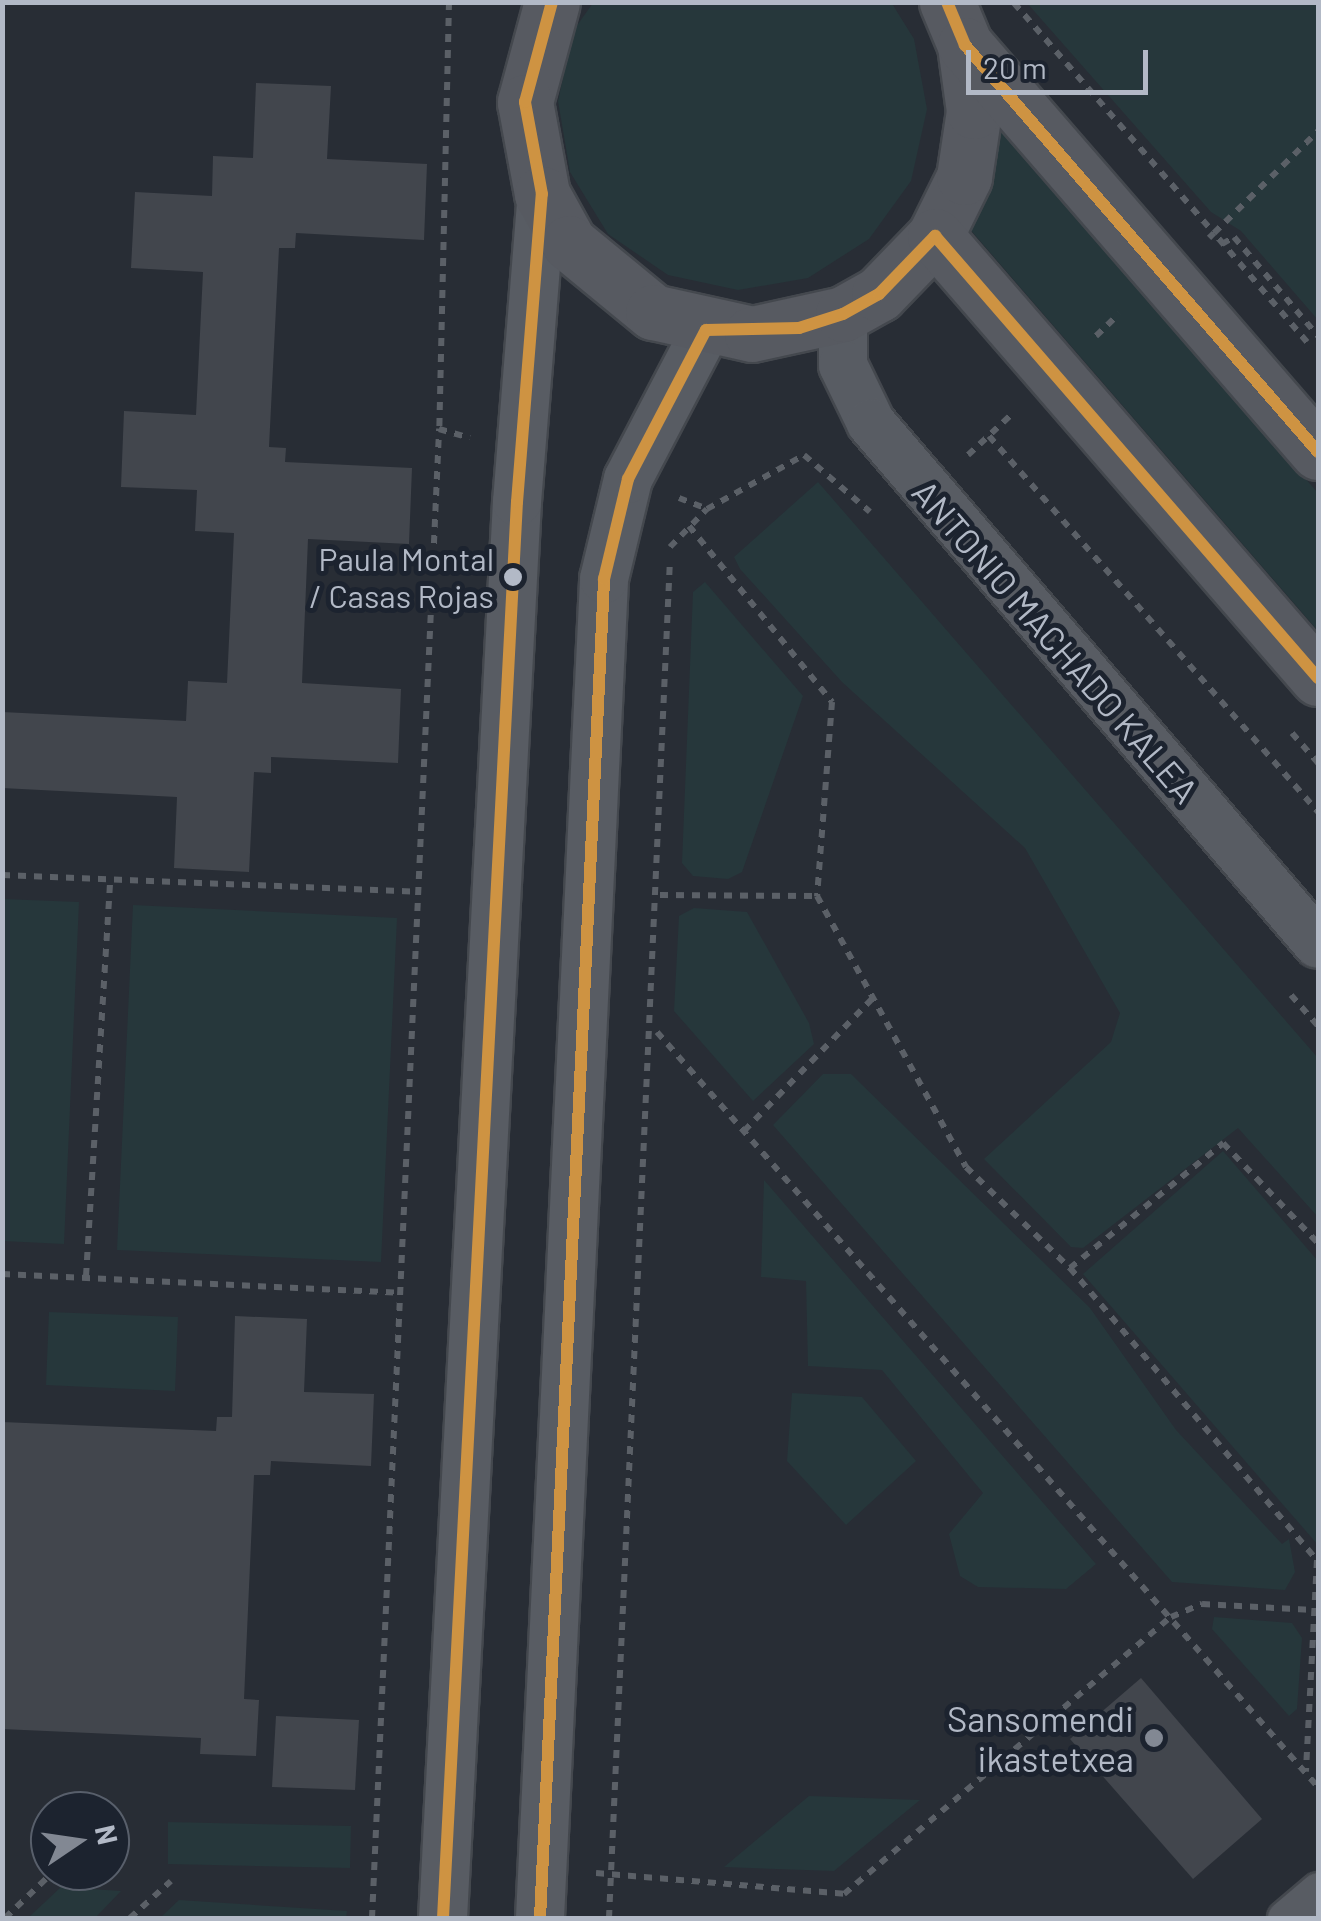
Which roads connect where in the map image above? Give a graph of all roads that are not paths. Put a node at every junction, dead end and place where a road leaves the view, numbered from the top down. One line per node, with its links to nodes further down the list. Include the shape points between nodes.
1 (548, 5): 3 (main road, via 525,102)
2 (956, 24): 4 (main road, via 974,111 964,177); 7 (main road)
3 (542, 194): 6 (main road, via 568,243 607,283); 11 (street, via 517,502)
4 (936, 236): 5 (main road, via 879,294); 8 (main road)
5 (843, 314): 6 (main road, via 799,328); 9 (street, ANTONIO MACHADO KALEA, via 843,365 871,423)
6 (706, 330): 12 (street, via 628,479 604,579)
7 (1318, 452)
8 (1318, 678)
9 (1318, 944)
10 (1318, 1890): 13 (street)
11 (444, 1918)
12 (540, 1918)
13 (1285, 1918)

